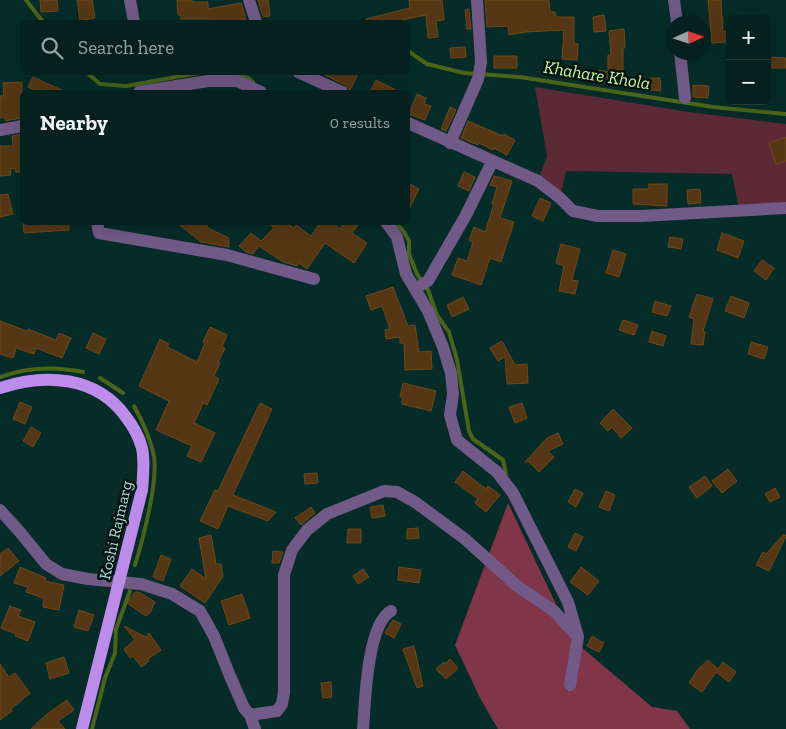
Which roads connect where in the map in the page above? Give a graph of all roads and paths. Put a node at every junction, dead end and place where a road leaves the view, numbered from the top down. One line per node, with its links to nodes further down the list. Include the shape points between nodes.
1 (130, 0): 6 (street)
2 (249, 0): 7 (street)
3 (477, 0): 17 (street, via 481,62 478,79)
4 (674, 0): 5 (street)
5 (675, 15)
6 (134, 20)
7 (255, 20)
8 (681, 60): 13 (street)
9 (305, 75): 12 (street)
10 (152, 90): 11 (street, via 208,81 237,81)
11 (257, 90)
12 (338, 90)
13 (685, 98)
14 (410, 124): 17 (street)
15 (20, 126): 16 (street)
16 (0, 130)
17 (450, 143): 18 (street)
18 (492, 162): 19 (street, via 538,182 573,212 598,216); 23 (street, via 466,215)
19 (786, 208)
20 (98, 225): 22 (street, via 99,233 227,255)
21 (388, 225): 23 (street, via 397,237 406,274)
22 (314, 280)
23 (421, 286): 28 (street, via 451,373 450,415 456,440 497,472 513,494 568,602)
24 (0, 388): 26 (main road, Koshi Rajmarg, via 39,380 76,382 107,397 120,408 132,426 142,448 144,471)
25 (0, 510): 26 (street, via 46,564 62,574)
26 (120, 581): 30 (street, via 172,594 200,611); 31 (main road, Koshi Rajmarg)
27 (391, 611): 33 (street, via 385,614 377,628 373,644)
28 (578, 637): 29 (street); 30 (street, via 554,611 517,586 465,539 415,502 397,492 384,492 327,514 307,530 292,550 284,575 282,704 277,711)
29 (570, 685)
30 (250, 715): 32 (street)
31 (82, 729)
32 (255, 729)
33 (363, 729)

